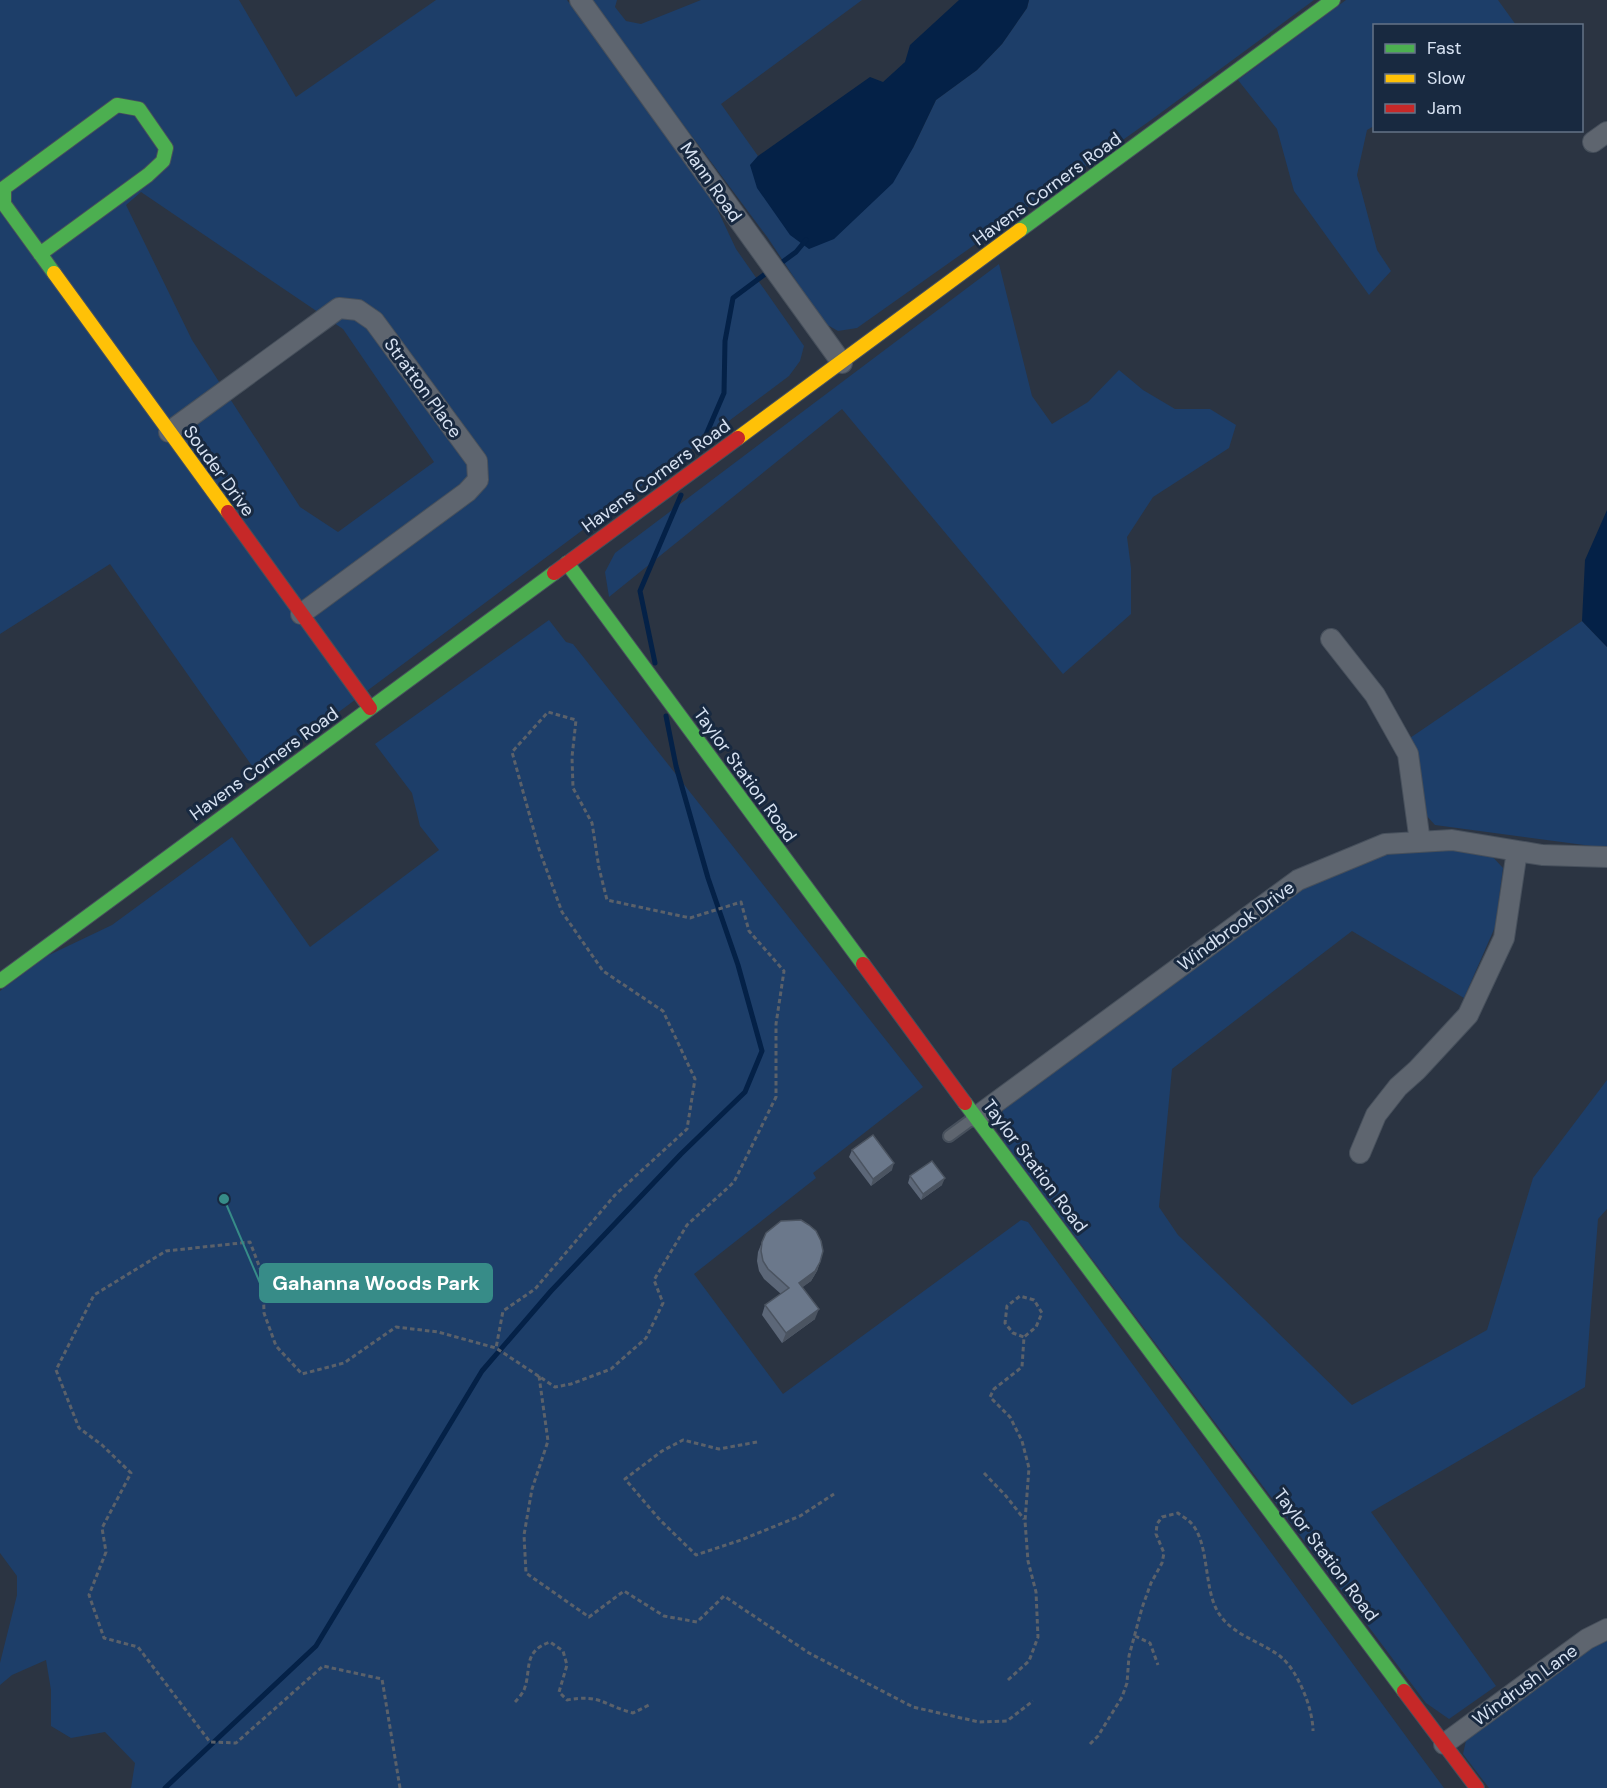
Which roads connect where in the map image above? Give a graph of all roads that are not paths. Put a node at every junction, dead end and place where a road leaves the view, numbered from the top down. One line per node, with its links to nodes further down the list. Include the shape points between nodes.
1 (579, 0): 4 (street, Mann Road)
2 (1333, 0): 4 (main road, Havens Corners Road)
3 (40, 254): 3 (main road, Souder Drive, via 4,204 4,188 117,105 139,109 166,148 163,161); 5 (main road, Souder Drive)
4 (842, 363): 6 (main road, Havens Corners Road)
5 (169, 432): 7 (main road, Souder Drive); 7 (street, Stratton Place, via 339,308 358,310 374,321 477,461 478,480 466,492)
6 (567, 563): 9 (main road, Havens Corners Road); 14 (main road, Taylor Station Road)
7 (301, 614): 9 (main road, Souder Drive)
8 (1331, 639): 10 (street, via 1376,695 1408,754)
9 (370, 708): 13 (main road, Havens Corners Road)
10 (1419, 842): 11 (street, Windbrook Drive, via 1452,840); 14 (street, Windbrook Drive, via 1385,844 1298,880)
11 (1517, 851): 12 (street, Windbrook Drive); 16 (street, via 1504,938 1468,1015 1376,1115)
12 (1607, 857)
13 (0, 981)
14 (975, 1117): 15 (lane); 18 (main road, Taylor Station Road)
15 (949, 1136)
16 (1360, 1153)
17 (1607, 1629): 18 (street, Windrush Lane, via 1587,1639)
18 (1444, 1744): 19 (main road, Taylor Station Road)
19 (1477, 1788)

